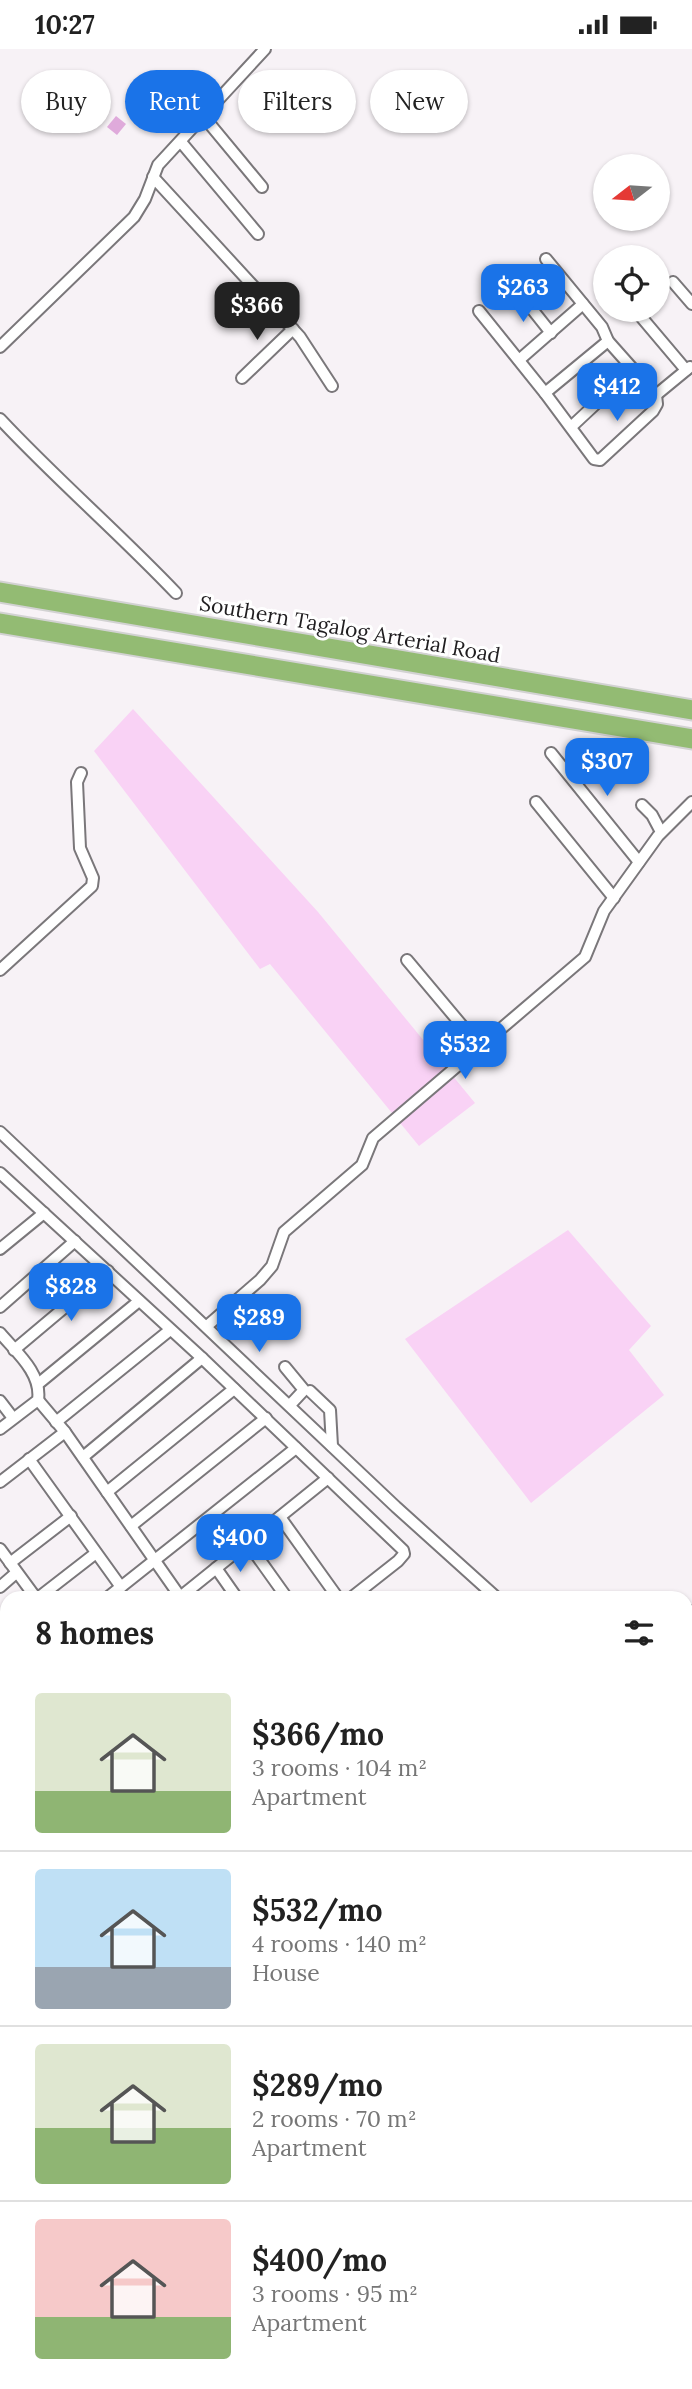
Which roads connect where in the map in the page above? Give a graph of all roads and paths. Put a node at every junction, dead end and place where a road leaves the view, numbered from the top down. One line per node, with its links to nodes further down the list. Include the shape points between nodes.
1 (259, 51): 2 (street)
2 (224, 93)
3 (189, 133): 5 (street)
4 (217, 133): 7 (street)
5 (181, 142): 6 (street); 8 (street)
6 (153, 177): 16 (street); 19 (street, via 134,217)
7 (262, 187)
8 (258, 234)
9 (546, 259): 12 (street)
10 (673, 282): 13 (street)
11 (520, 294): 17 (street)
12 (583, 304): 17 (street); 18 (street)
13 (692, 305)
14 (479, 311): 20 (street)
15 (646, 322): 21 (street)
16 (293, 329): 23 (street); 24 (street)
17 (551, 333): 20 (street)
18 (608, 341): 22 (street); 25 (street)
19 (0, 347)
20 (519, 360): 25 (street)
21 (689, 368): 26 (street)
22 (633, 369): 26 (street); 28 (street)
23 (242, 378)
24 (332, 386)
25 (545, 393): 28 (street)
26 (656, 395): 28 (street, via 653,411 600,460 594,459)
27 (0, 420): 30 (street)
28 (571, 427)
29 (0, 592): 32 (highway, Southern Tagalog Arterial Road)
30 (176, 593)
31 (0, 623): 33 (highway)
32 (692, 710)
33 (692, 739)
34 (551, 753): 40 (street)
35 (81, 773): 43 (street, via 77,782 80,848 93,877 92,886)
36 (536, 802): 41 (street)
37 (692, 802): 39 (street)
38 (642, 805): 39 (street)
39 (662, 832): 40 (street)
40 (639, 862): 41 (street)
41 (614, 898): 44 (street, via 585,957)
42 (407, 960): 44 (street)
43 (0, 970)
44 (480, 1047): 53 (street, via 373,1138 362,1165 284,1232 272,1266)
45 (0, 1132): 53 (street)
46 (0, 1173): 47 (street)
47 (44, 1213): 48 (street); 49 (street)
48 (75, 1241): 50 (street); 52 (street)
49 (0, 1249)
50 (108, 1272): 51 (street); 56 (street)
51 (139, 1301): 54 (street); 59 (street)
52 (0, 1307)
53 (207, 1326): 64 (street)
54 (170, 1330): 57 (street); 67 (street)
55 (0, 1333): 56 (street)
56 (14, 1350): 59 (street)
57 (202, 1358): 60 (street); 72 (street)
58 (285, 1367): 64 (street, via 304,1390)
59 (38, 1384): 62 (street)
60 (234, 1389): 66 (street); 76 (street)
61 (310, 1391): 70 (street, via 330,1411)
62 (38, 1400): 65 (street); 67 (street)
63 (0, 1401): 65 (street)
64 (289, 1405): 70 (street)
65 (13, 1418): 68 (street)
66 (266, 1419): 71 (street); 79 (street)
67 (56, 1422): 69 (street)
68 (0, 1429)
69 (65, 1432): 72 (street); 73 (street)
70 (332, 1446): 97 (street)
71 (296, 1448): 74 (street); 83 (street)
72 (83, 1457): 76 (street)
73 (29, 1459): 75 (street); 77 (street)
74 (328, 1478): 78 (street); 96 (street, via 404,1554)
75 (0, 1482)
76 (107, 1492): 79 (street)
77 (71, 1516): 82 (street); 84 (street)
78 (279, 1517): 80 (street); 95 (street)
79 (131, 1526): 83 (street)
80 (247, 1542): 85 (street); 94 (street)
81 (0, 1549): 84 (street)
82 (96, 1553): 87 (street); 89 (street)
83 (156, 1560): 87 (street); 91 (street)
84 (13, 1568): 86 (street); 88 (street)
85 (216, 1568): 92 (street); 93 (street)
86 (0, 1587)
87 (121, 1587): 90 (street)
88 (31, 1591)
89 (46, 1591)
90 (116, 1591)
91 (176, 1591)
92 (187, 1591)
93 (232, 1591)
94 (282, 1591)
95 (333, 1591)
96 (360, 1591)
97 (489, 1591)

